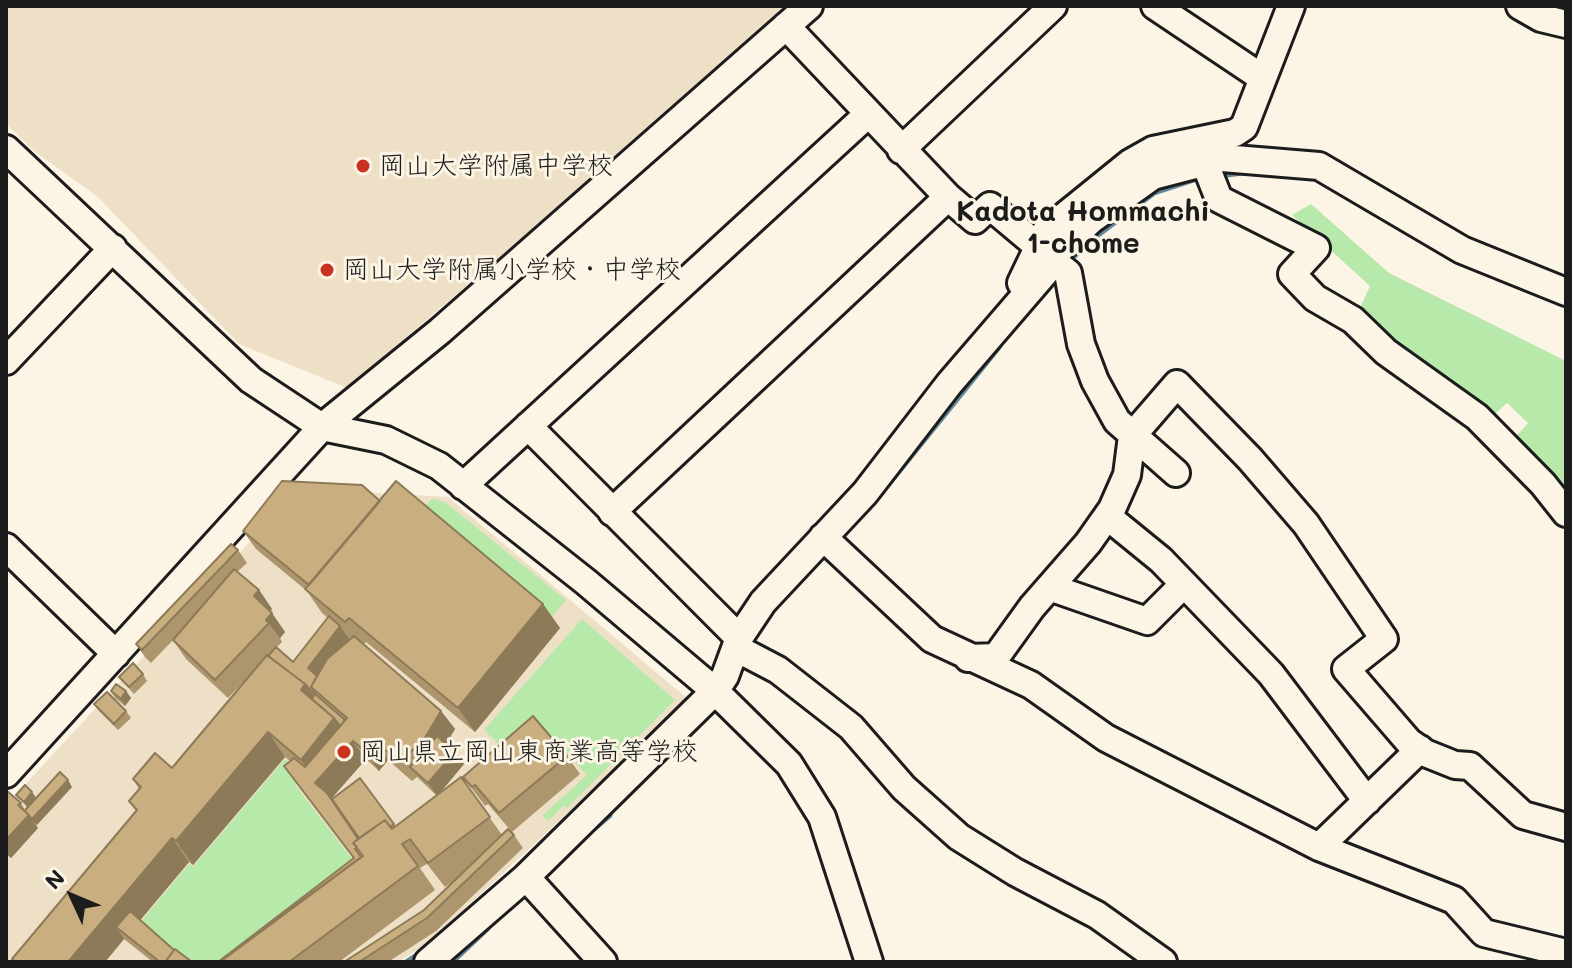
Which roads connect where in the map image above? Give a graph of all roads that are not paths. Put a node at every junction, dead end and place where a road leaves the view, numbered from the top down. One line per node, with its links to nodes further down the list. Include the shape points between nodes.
1 (809, 6): 7 (street)
2 (1053, 6): 11 (street)
3 (1155, 6): 8 (street)
4 (1291, 6): 8 (street)
5 (1520, 6): 6 (street)
6 (1566, 24)
7 (786, 26): 9 (street); 19 (street, via 440,331)
8 (1261, 77): 15 (street, via 1244,127 1153,150 1046,231 1041,237)
9 (867, 115): 11 (street); 18 (street)
10 (6, 149): 14 (street)
11 (901, 150): 13 (street)
12 (1207, 170): 15 (street, via 1153,176 1059,250); 16 (street, via 1262,159 1319,166 1462,250); 24 (street, via 1219,199 1316,248 1292,274 1315,298 1353,320 1386,352 1477,417)
13 (948, 197): 15 (street, via 975,220 990,206); 23 (street)
14 (113, 248): 17 (street); 19 (street, via 251,380)
15 (1054, 261): 20 (street, via 1068,273 1081,344 1095,381 1117,421); 26 (street, via 1019,286 1017,302 912,436)
16 (1566, 292)
17 (6, 361)
18 (528, 426): 22 (street); 23 (street)
19 (322, 427): 22 (street, via 386,440 439,466); 31 (street)
20 (1132, 436): 21 (street); 25 (street, via 1127,475); 34 (street, via 1177,384 1250,459 1306,524 1384,639 1346,669)
21 (1176, 473)
22 (463, 486): 33 (street)
23 (612, 512): 30 (street)
24 (1566, 513)
25 (1107, 516): 28 (street); 29 (street)
26 (823, 537): 30 (street, via 763,602); 32 (street, via 932,639)
27 (6, 547): 31 (street)
28 (1184, 584): 29 (street, via 1147,621); 36 (street, via 1271,674)
29 (1052, 588): 32 (street, via 996,657)
30 (738, 643): 33 (street); 44 (street, via 851,727 904,788 959,837 1097,915)
31 (116, 654): 35 (street)
32 (968, 658): 38 (street, via 1031,685 1106,738)
33 (715, 691): 39 (street); 41 (street, via 789,764 822,817)
34 (1420, 749): 36 (street); 37 (street, via 1470,766 1523,815)
35 (6, 774)
36 (1367, 801): 38 (street)
37 (1566, 827)
38 (1319, 847): 40 (street, via 1454,900 1484,933)
39 (526, 877): 42 (street); 43 (street)
40 (1566, 953)
41 (870, 959)
42 (428, 962)
43 (603, 962)
44 (1163, 962)

